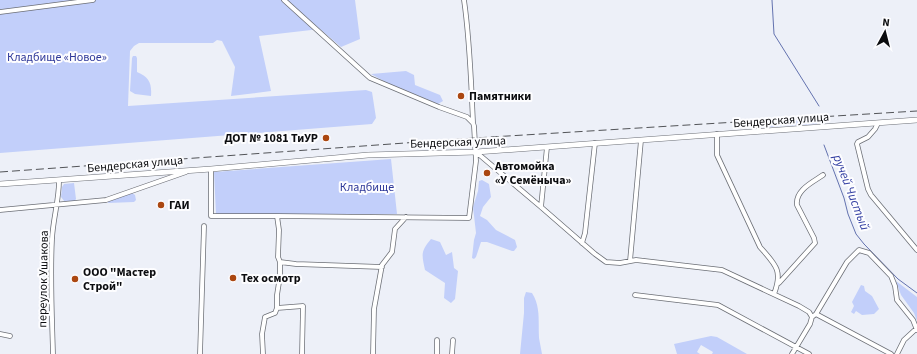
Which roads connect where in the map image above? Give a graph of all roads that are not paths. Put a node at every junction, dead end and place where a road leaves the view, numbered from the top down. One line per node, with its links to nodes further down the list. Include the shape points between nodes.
1 (93, 0): 4 (street)
2 (284, 0): 6 (street, via 370,78 467,117)
3 (464, 0): 6 (street)
4 (0, 12)
5 (917, 120): 7 (main road, Бендерская улица)
6 (473, 123): 12 (street)
7 (878, 123): 8 (main road, Бендерская улица); 25 (street, via 871,135 857,144 868,190)
8 (717, 134): 9 (main road, Бендерская улица); 29 (street, via 717,155 760,247 778,271)
9 (641, 140): 10 (main road, Бендерская улица); 26 (street)
10 (595, 143): 11 (main road, Бендерская улица); 24 (street)
11 (547, 147): 12 (main road, Бендерская улица); 19 (street)
12 (476, 152): 13 (main road, Бендерская улица, via 368,155); 19 (street); 22 (street, via 469,218)
13 (211, 169): 14 (main road, Бендерская улица); 21 (street, via 212,216)
14 (192, 170): 16 (main road, Бендерская улица); 18 (street, via 106,200)
15 (823, 175): 29 (street, via 804,188 797,200 815,243)
16 (59, 181): 17 (main road, Бендерская улица); 18 (street, переулок Ушакова)
17 (0, 184)
18 (57, 205): 20 (street); 41 (street, переулок Ушакова, via 51,255)
19 (541, 207): 24 (street)
20 (0, 210)
21 (277, 216): 22 (street); 27 (street)
22 (406, 217): 28 (street, via 395,229 392,252)
23 (204, 226): 42 (street)
24 (582, 243): 26 (street, via 606,262 614,264)
25 (917, 250)
26 (630, 261): 30 (street, via 722,270)
27 (280, 262): 28 (street); 32 (street)
28 (382, 267): 45 (street, via 374,309)
29 (778, 283): 30 (street)
30 (774, 294): 34 (street, via 809,312)
31 (634, 295): 40 (street, via 718,305)
32 (277, 308): 43 (street, via 275,313 265,317 262,334); 44 (street, via 303,306)
33 (816, 314): 34 (street); 35 (street, via 847,262 861,249 869,253 891,276 897,300 913,320); 50 (street)
34 (812, 317): 40 (street)
35 (917, 330): 51 (street, via 904,340)
36 (0, 334): 37 (street)
37 (10, 336)
38 (437, 340): 46 (street)
39 (453, 340): 47 (street)
40 (796, 347): 48 (street); 49 (street)
41 (52, 354)
42 (200, 354)
43 (263, 354)
44 (302, 354)
45 (373, 354)
46 (437, 354)
47 (452, 354)
48 (792, 354)
49 (809, 354)
50 (891, 354)
51 (897, 354)

